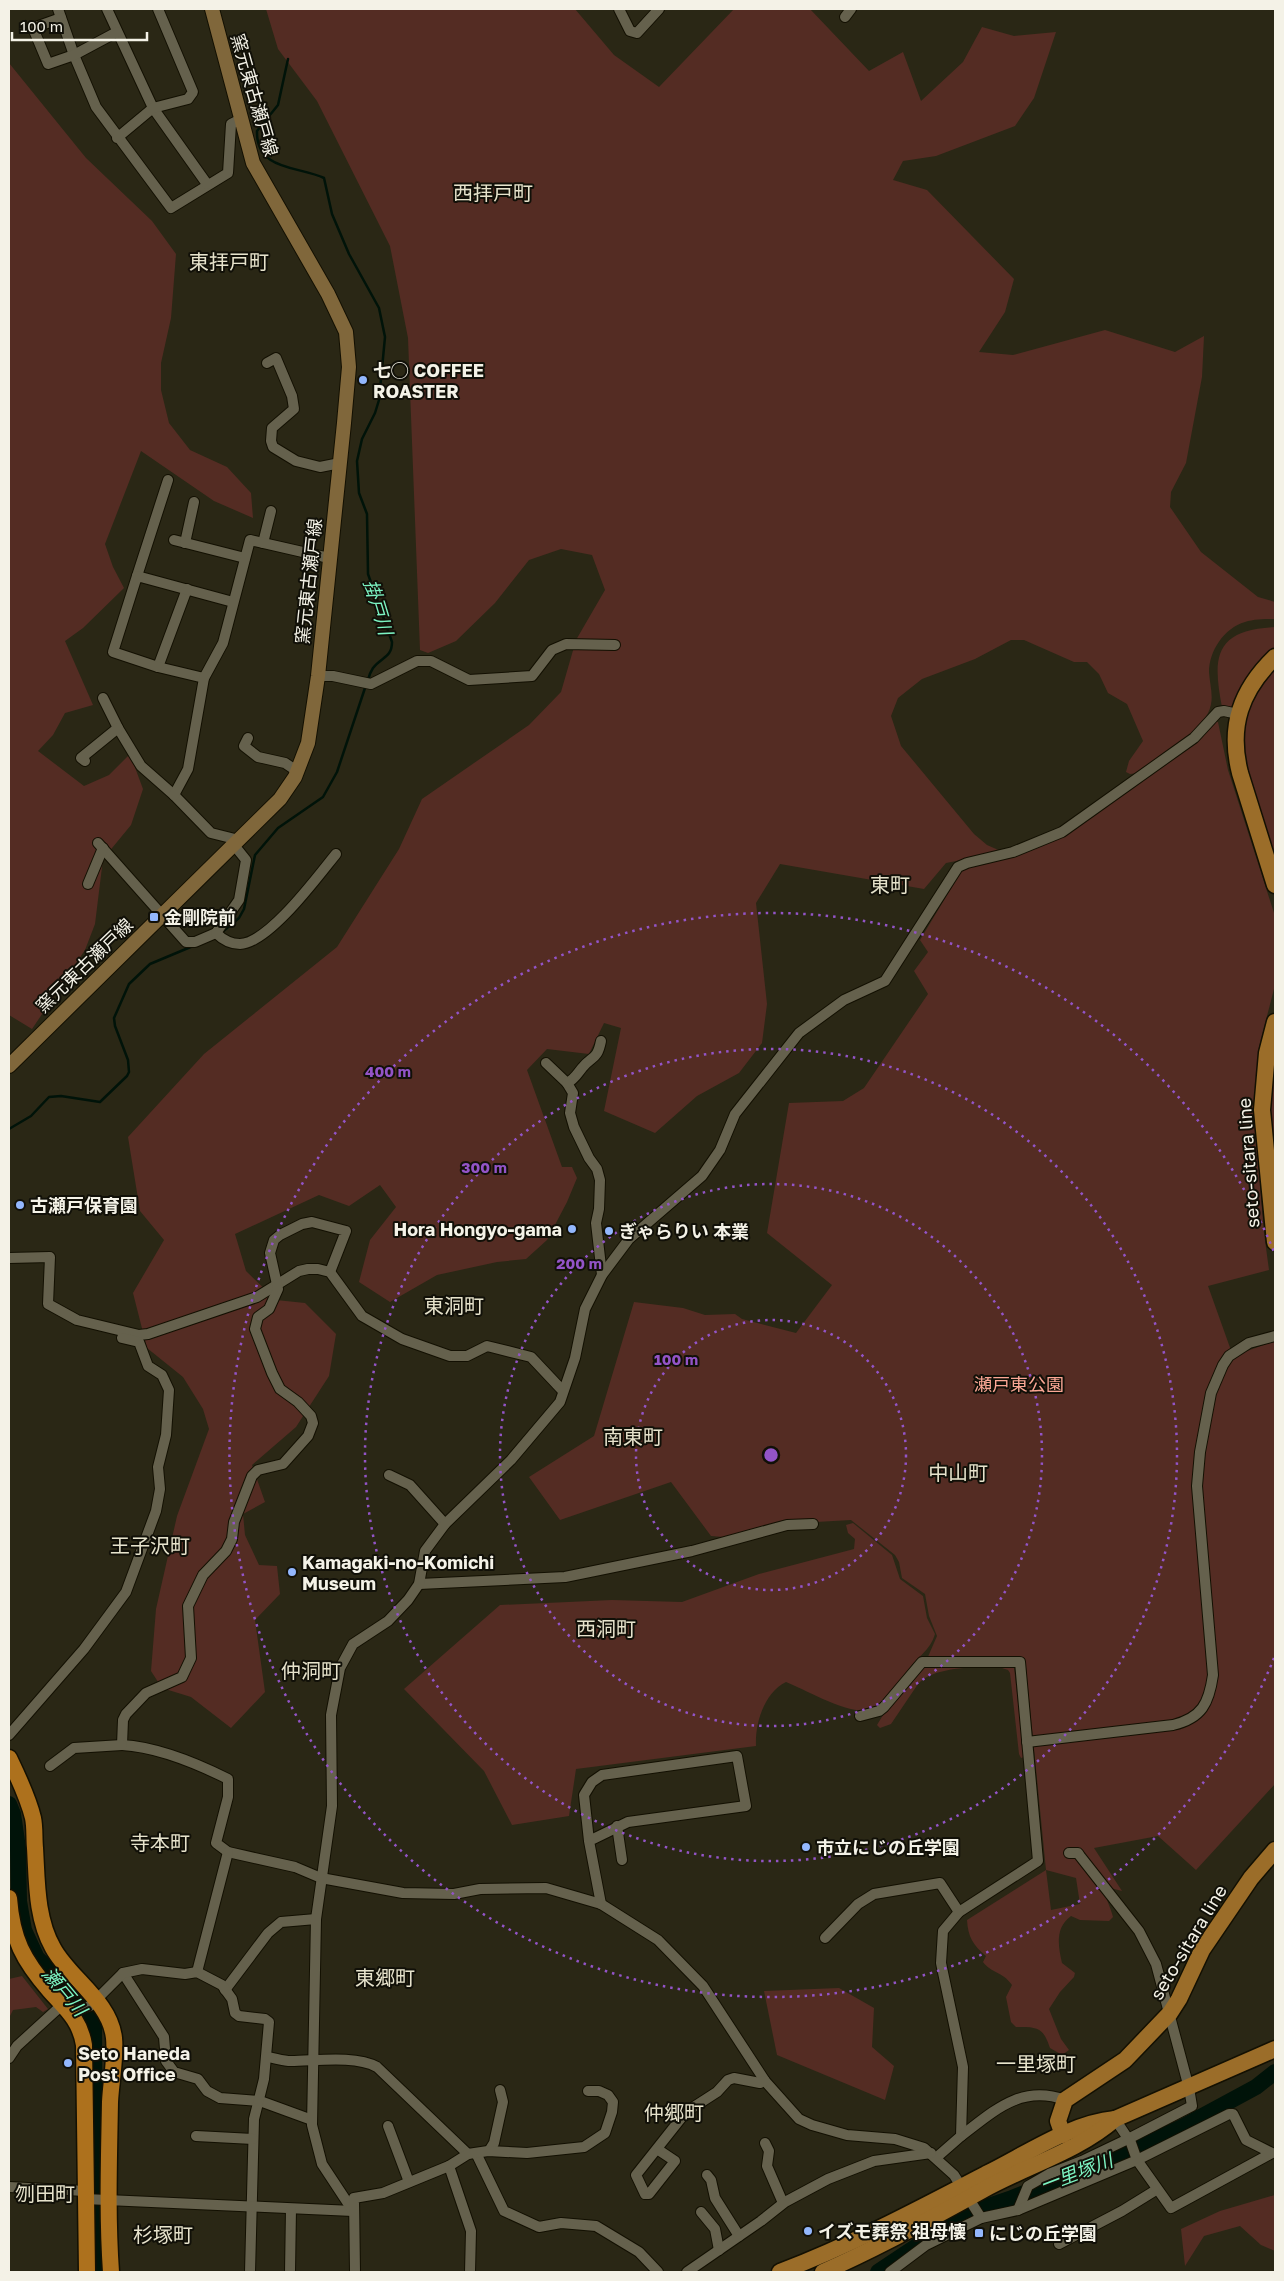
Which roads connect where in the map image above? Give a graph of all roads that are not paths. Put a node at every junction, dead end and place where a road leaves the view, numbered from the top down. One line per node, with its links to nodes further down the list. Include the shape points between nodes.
1 (107, 9): 7 (street)
2 (158, 9): 9 (street, via 193,92 188,99)
3 (212, 9): 10 (main road, 窯元東古瀬戸線)
4 (619, 9): 5 (street, via 630,31 637,33)
5 (659, 9)
6 (59, 14): 8 (street); 8 (street, via 33,28 48,64)
7 (117, 32): 8 (street); 9 (street)
8 (74, 55): 11 (street, via 96,107)
9 (153, 108): 11 (street); 12 (street)
10 (240, 119): 12 (street, via 231,124 228,173); 14 (main road, 窯元東古瀬戸線, via 253,163 328,294 346,332 349,367)
11 (117, 138): 12 (street, via 171,208)
12 (207, 184)
13 (267, 363): 14 (street, via 276,358 294,409 272,428 274,446 296,461 320,467)
14 (340, 463): 22 (main road, 窯元東古瀬戸線)
15 (168, 480): 23 (street)
16 (194, 502): 19 (street)
17 (271, 512): 20 (street)
18 (174, 540): 19 (street)
19 (184, 543): 21 (street)
20 (263, 543): 21 (street, via 250,540); 22 (street)
21 (245, 558): 25 (street)
22 (329, 558): 29 (main road, 窯元東古瀬戸線)
23 (137, 576): 24 (street); 28 (street, via 113,652)
24 (187, 590): 25 (street); 28 (street)
25 (233, 602): 30 (street, via 223,643)
26 (615, 645): 29 (street, via 566,644 552,650 532,676 469,680 431,660 417,661 367,684)
27 (1275, 657): 32 (main road, via 1254,681)
28 (158, 666): 30 (street)
29 (318, 676): 36 (main road, 窯元東古瀬戸線, via 308,743)
30 (204, 678): 37 (street, via 188,769)
31 (103, 698): 33 (street)
32 (1238, 714): 41 (main road, via 1236,756); 52 (street, via 1218,712 1194,738 1062,832 1013,852 958,867 885,981 844,1000 799,1033 735,1114 720,1150 702,1176 629,1239)
33 (118, 728): 35 (street, via 81,758); 37 (street, via 141,766)
34 (248, 738): 36 (street, via 244,746 258,758 285,763)
35 (85, 761)
36 (297, 771): 38 (main road, 窯元東古瀬戸線, via 280,799)
37 (174, 795): 38 (street, via 211,833)
38 (237, 843): 42 (main road, 窯元東古瀬戸線); 43 (street, via 246,860 239,900)
39 (336, 854): 43 (street, via 273,927 240,944)
40 (88, 884): 42 (street, via 100,845)
41 (1275, 885)
42 (163, 914): 43 (street, via 186,942); 47 (main road, 窯元東古瀬戸線)
43 (217, 935)
44 (1275, 1022): 49 (main road, seto-sitara line, via 1267,1053 1262,1110)
45 (600, 1041): 48 (street, via 594,1059)
46 (546, 1063): 48 (street)
47 (9, 1066)
48 (568, 1083): 52 (street, via 573,1092 570,1113 574,1127 597,1168 600,1180 596,1223)
49 (1275, 1242)
50 (9, 1258): 54 (street, via 50,1258 48,1304 77,1320)
51 (330, 1272): 53 (street, via 308,1269); 53 (street, via 346,1231 312,1222 274,1240 270,1253); 56 (street, via 362,1316 402,1339 450,1356 467,1356 487,1346 531,1357)
52 (602, 1276): 56 (street, via 585,1309 575,1358)
53 (278, 1282): 54 (street, via 257,1297 148,1334); 64 (street, via 269,1309 258,1318 256,1329 280,1389 311,1416 308,1436 283,1464 258,1470 252,1476 234,1522 232,1539 226,1551 203,1575 188,1606 191,1658 182,1677 146,1694 126,1714)
54 (122, 1332): 62 (street, via 122,1338 139,1342 148,1366 162,1375 169,1390 166,1435 158,1467 160,1489 156,1512 126,1592 84,1649)
55 (1275, 1336): 63 (street, via 1249,1343 1234,1352 1222,1365 1211,1393 1196,1486 1213,1675 1205,1705 1187,1722 1173,1726)
56 (563, 1391): 58 (street, via 560,1402 510,1460)
57 (389, 1475): 58 (street, via 410,1485)
58 (445, 1524): 60 (street, via 425,1551)
59 (814, 1524): 60 (street, via 774,1528 692,1551 565,1577)
60 (419, 1584): 73 (street, via 388,1621 353,1644 340,1668 331,1715 332,1806)
61 (860, 1716): 63 (street, via 884,1707 922,1662 1020,1662)
62 (9, 1735)
63 (1027, 1742): 76 (street, via 1038,1861)
64 (122, 1745): 66 (street, via 74,1748); 70 (street, via 150,1749 196,1764 228,1779 228,1797 216,1843)
65 (9, 1758): 82 (highway, via 33,1819 38,1893 44,1927 53,1948)
66 (50, 1766)
67 (618, 1826): 68 (street); 68 (street, via 746,1806 737,1756 602,1775 584,1795); 72 (street)
68 (589, 1841): 75 (street)
69 (1275, 1850): 84 (main road, seto-sitara line, via 1251,1878 1202,1950)
70 (228, 1852): 73 (street, via 295,1867); 79 (street)
71 (1069, 1853): 84 (street, via 1075,1852 1080,1856 1141,1934 1158,1970)
72 (622, 1860)
73 (321, 1878): 75 (street, via 403,1893 454,1894 480,1889 546,1888); 77 (street)
74 (9, 1898): 83 (highway, via 14,1934 20,1950 32,1969)
75 (601, 1904): 90 (street, via 658,1940 692,1973)
76 (959, 1912): 78 (street, via 940,1883 874,1894 858,1904); 101 (street, via 943,1931 941,1963 963,2067)
77 (316, 1919): 81 (street, via 281,1922 268,1933); 89 (street)
78 (825, 1938)
79 (197, 1972): 80 (street, via 185,1974 142,1969); 81 (street)
80 (123, 1973): 82 (street); 95 (street, via 164,2037 166,2061 174,2072 198,2079 207,2091 220,2098)
81 (226, 1990): 87 (street, via 239,2016 269,2022)
82 (93, 2003): 83 (street); 116 (highway, via 110,2023 114,2038 110,2185)
83 (70, 2009): 85 (street); 115 (highway, via 84,2044)
84 (1170, 2012): 91 (street); 94 (main road, seto-sitara line, via 1124,2060)
85 (13, 2046): 88 (street)
86 (1275, 2049): 91 (main road)
87 (267, 2057): 89 (street, via 289,2061); 95 (street)
88 (9, 2058)
89 (314, 2059): 96 (street); 107 (street, via 368,2062 377,2067)
90 (765, 2081): 105 (street, via 728,2080 686,2112); 108 (street, via 792,2112 812,2126 847,2135 894,2139 924,2148)
91 (1189, 2088): 97 (main road); 103 (street, via 1192,2106)
92 (500, 2090): 106 (street, via 503,2102 494,2143)
93 (588, 2091): 106 (street, via 599,2091 613,2102 605,2133 584,2147 527,2153)
94 (1065, 2100): 99 (main road, via 1058,2121); 101 (street, via 1055,2096 1014,2099 1002,2104)
95 (260, 2101): 96 (street); 102 (street, via 254,2119)
96 (312, 2120): 122 (street, via 322,2164)
97 (1114, 2120): 99 (main road, via 1098,2121); 103 (street); 118 (main road, via 1100,2132 982,2191)
98 (388, 2126): 112 (street)
99 (1063, 2135): 118 (main road)
100 (196, 2136): 102 (street)
101 (961, 2136): 108 (street)
102 (253, 2139): 119 (street)
103 (1129, 2141): 109 (street); 121 (street, via 1028,2186)
104 (765, 2143): 117 (street, via 769,2151 767,2166)
105 (657, 2149)
106 (489, 2151): 107 (street)
107 (472, 2153): 110 (street); 133 (street, via 504,2211 539,2227 562,2223 596,2226 639,2252)
108 (934, 2155): 117 (street, via 874,2160); 118 (street)
109 (1137, 2158): 114 (street); 114 (street, via 1229,2114 1233,2114 1246,2140 1272,2153 1171,2208); 121 (street)
110 (449, 2166): 112 (street); 132 (street, via 471,2231)
111 (707, 2175): 124 (street, via 715,2198)
112 (409, 2182): 122 (street, via 376,2195 356,2197)
113 (9, 2187): 115 (street)
114 (1156, 2190): 125 (street)
115 (86, 2196): 116 (street); 127 (highway)
116 (105, 2200): 119 (street); 128 (highway)
117 (783, 2203): 124 (street)
118 (974, 2206): 121 (street); 135 (main road); 136 (main road); 137 (street)
119 (251, 2208): 120 (street); 129 (street)
120 (291, 2209): 122 (street); 130 (street)
121 (1018, 2209)
122 (353, 2212): 131 (street)
123 (701, 2212): 126 (street, via 714,2229)
124 (739, 2236): 126 (street)
125 (1059, 2244)
126 (719, 2250): 134 (street)
127 (87, 2272)
128 (111, 2272)
129 (250, 2272)
130 (290, 2272)
131 (355, 2272)
132 (470, 2272)
133 (658, 2272)
134 (687, 2272)
135 (780, 2272)
136 (823, 2272)
137 (890, 2272)

